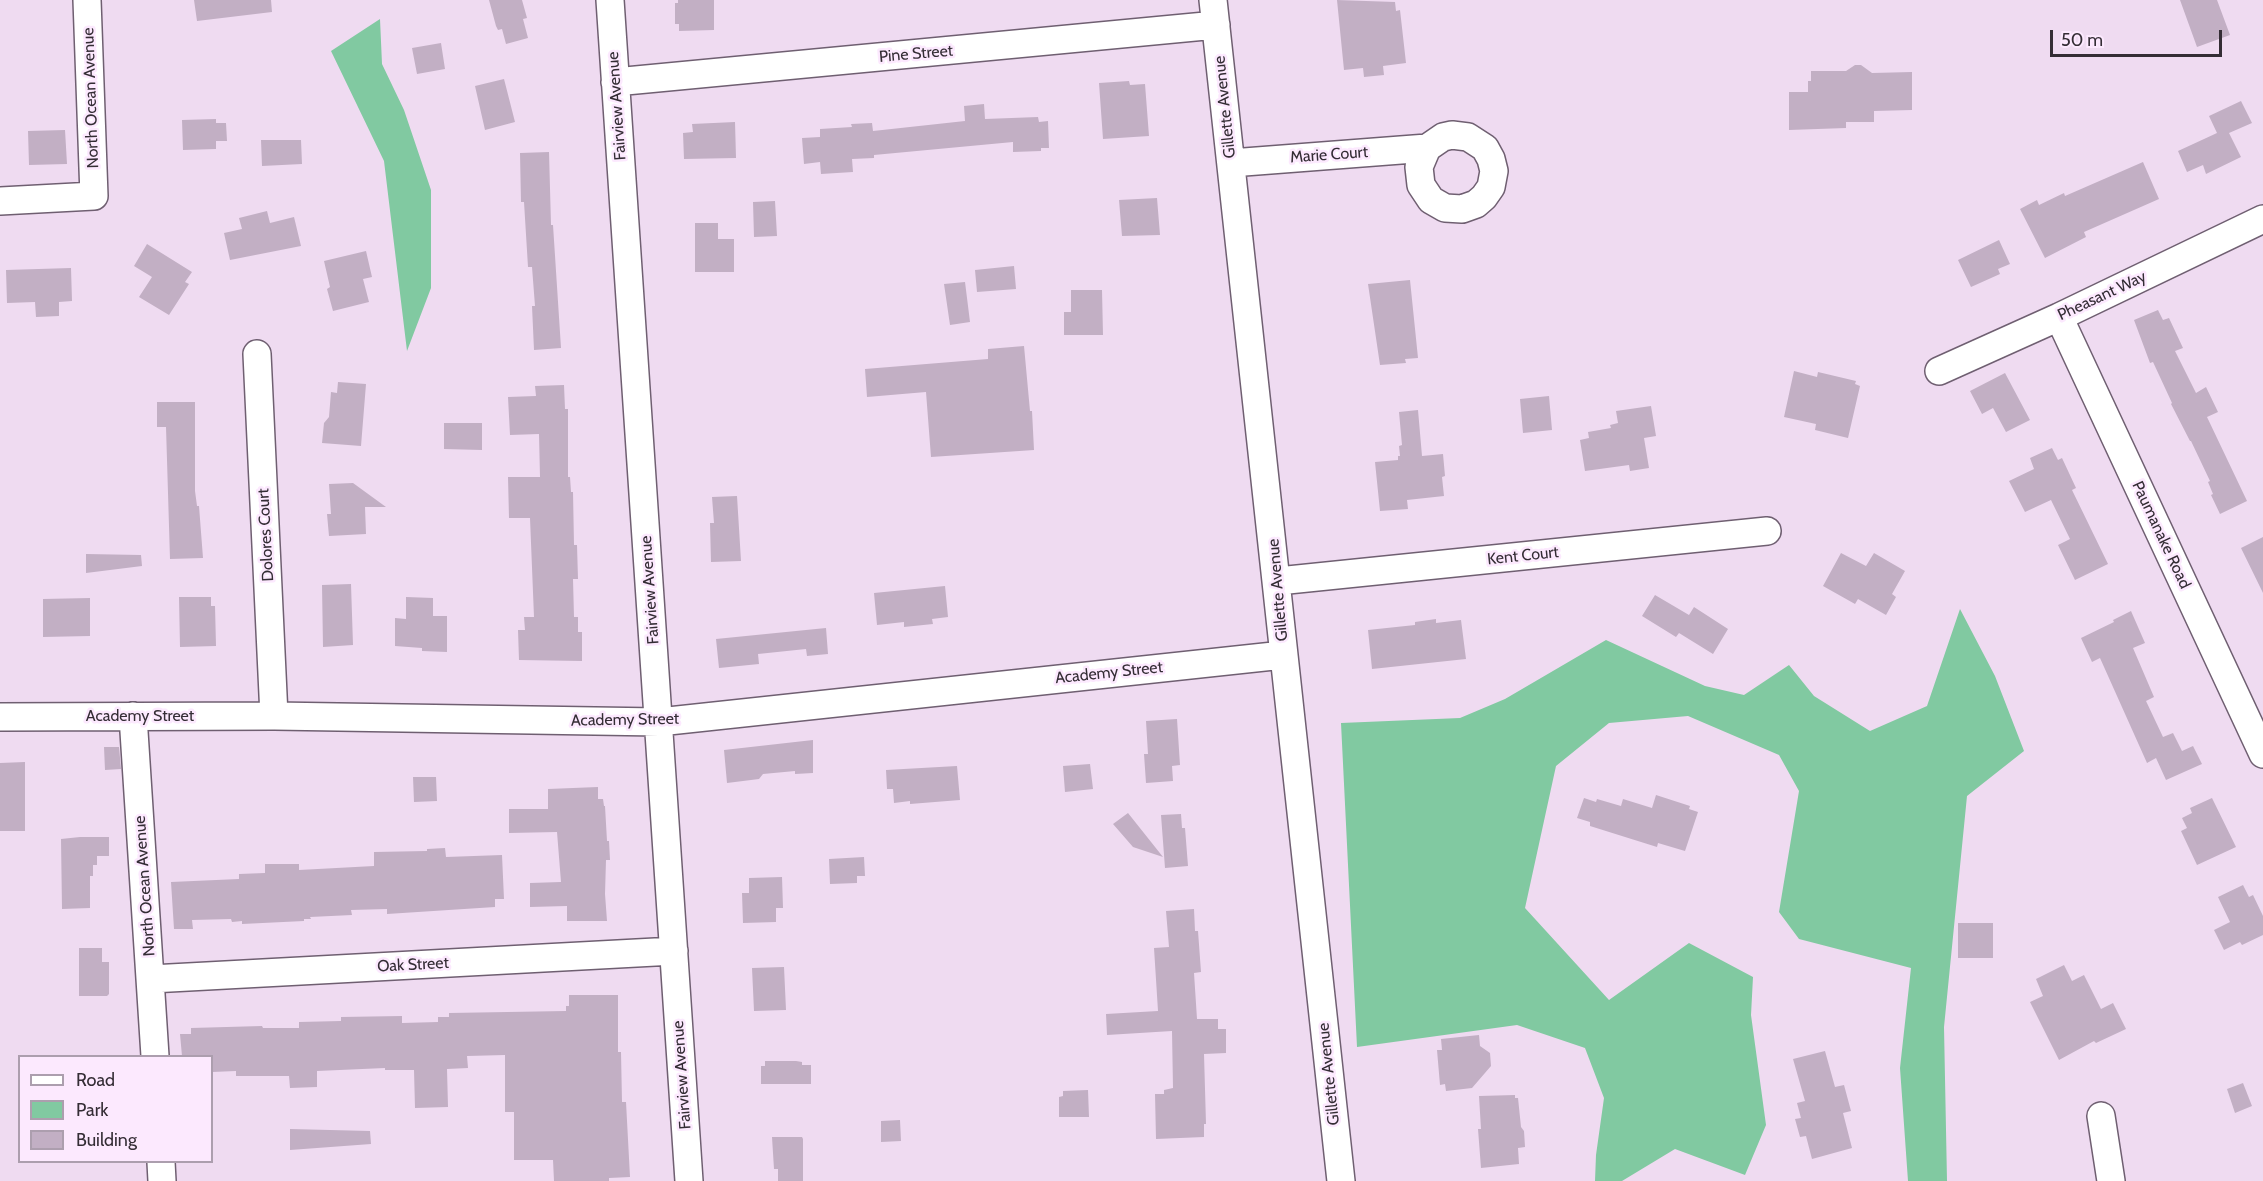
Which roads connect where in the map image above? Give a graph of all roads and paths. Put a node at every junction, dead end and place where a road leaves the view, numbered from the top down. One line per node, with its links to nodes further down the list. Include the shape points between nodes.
1 (87, 0): 7 (street, North Ocean Avenue, via 94,196)
2 (610, 0): 4 (street, Fairview Avenue)
3 (1215, 12): 4 (street, Pine Street); 6 (street, Gillette Avenue)
4 (615, 82): 18 (street, Fairview Avenue)
5 (1427, 148): 6 (street, Marie Court)
6 (1231, 162): 13 (street, Gillette Avenue)
7 (0, 201)
8 (2263, 219): 9 (street, Pheasant Way)
9 (2059, 316): 11 (street, Pheasant Way); 19 (street, Paumanake Road)
10 (257, 354): 16 (street, Dolores Court)
11 (1939, 371)
12 (1767, 531): 13 (street, Kent Court)
13 (1278, 581): 14 (street, Gillette Avenue)
14 (1283, 655): 18 (street, Academy Street); 27 (street, Gillette Avenue)
15 (133, 716): 16 (street, Academy Street); 17 (street, Academy Street); 21 (street, North Ocean Avenue)
16 (274, 716): 18 (street, Academy Street)
17 (0, 717)
18 (659, 722): 20 (street, Fairview Avenue)
19 (2263, 754)
20 (674, 951): 21 (street, Oak Street); 26 (street, Fairview Avenue)
21 (151, 980): 22 (street, North Ocean Avenue)
22 (155, 1055)
23 (2102, 1116): 28 (street)
24 (161, 1163): 25 (street)
25 (162, 1181)
26 (689, 1181)
27 (1341, 1181)
28 (2111, 1181)

